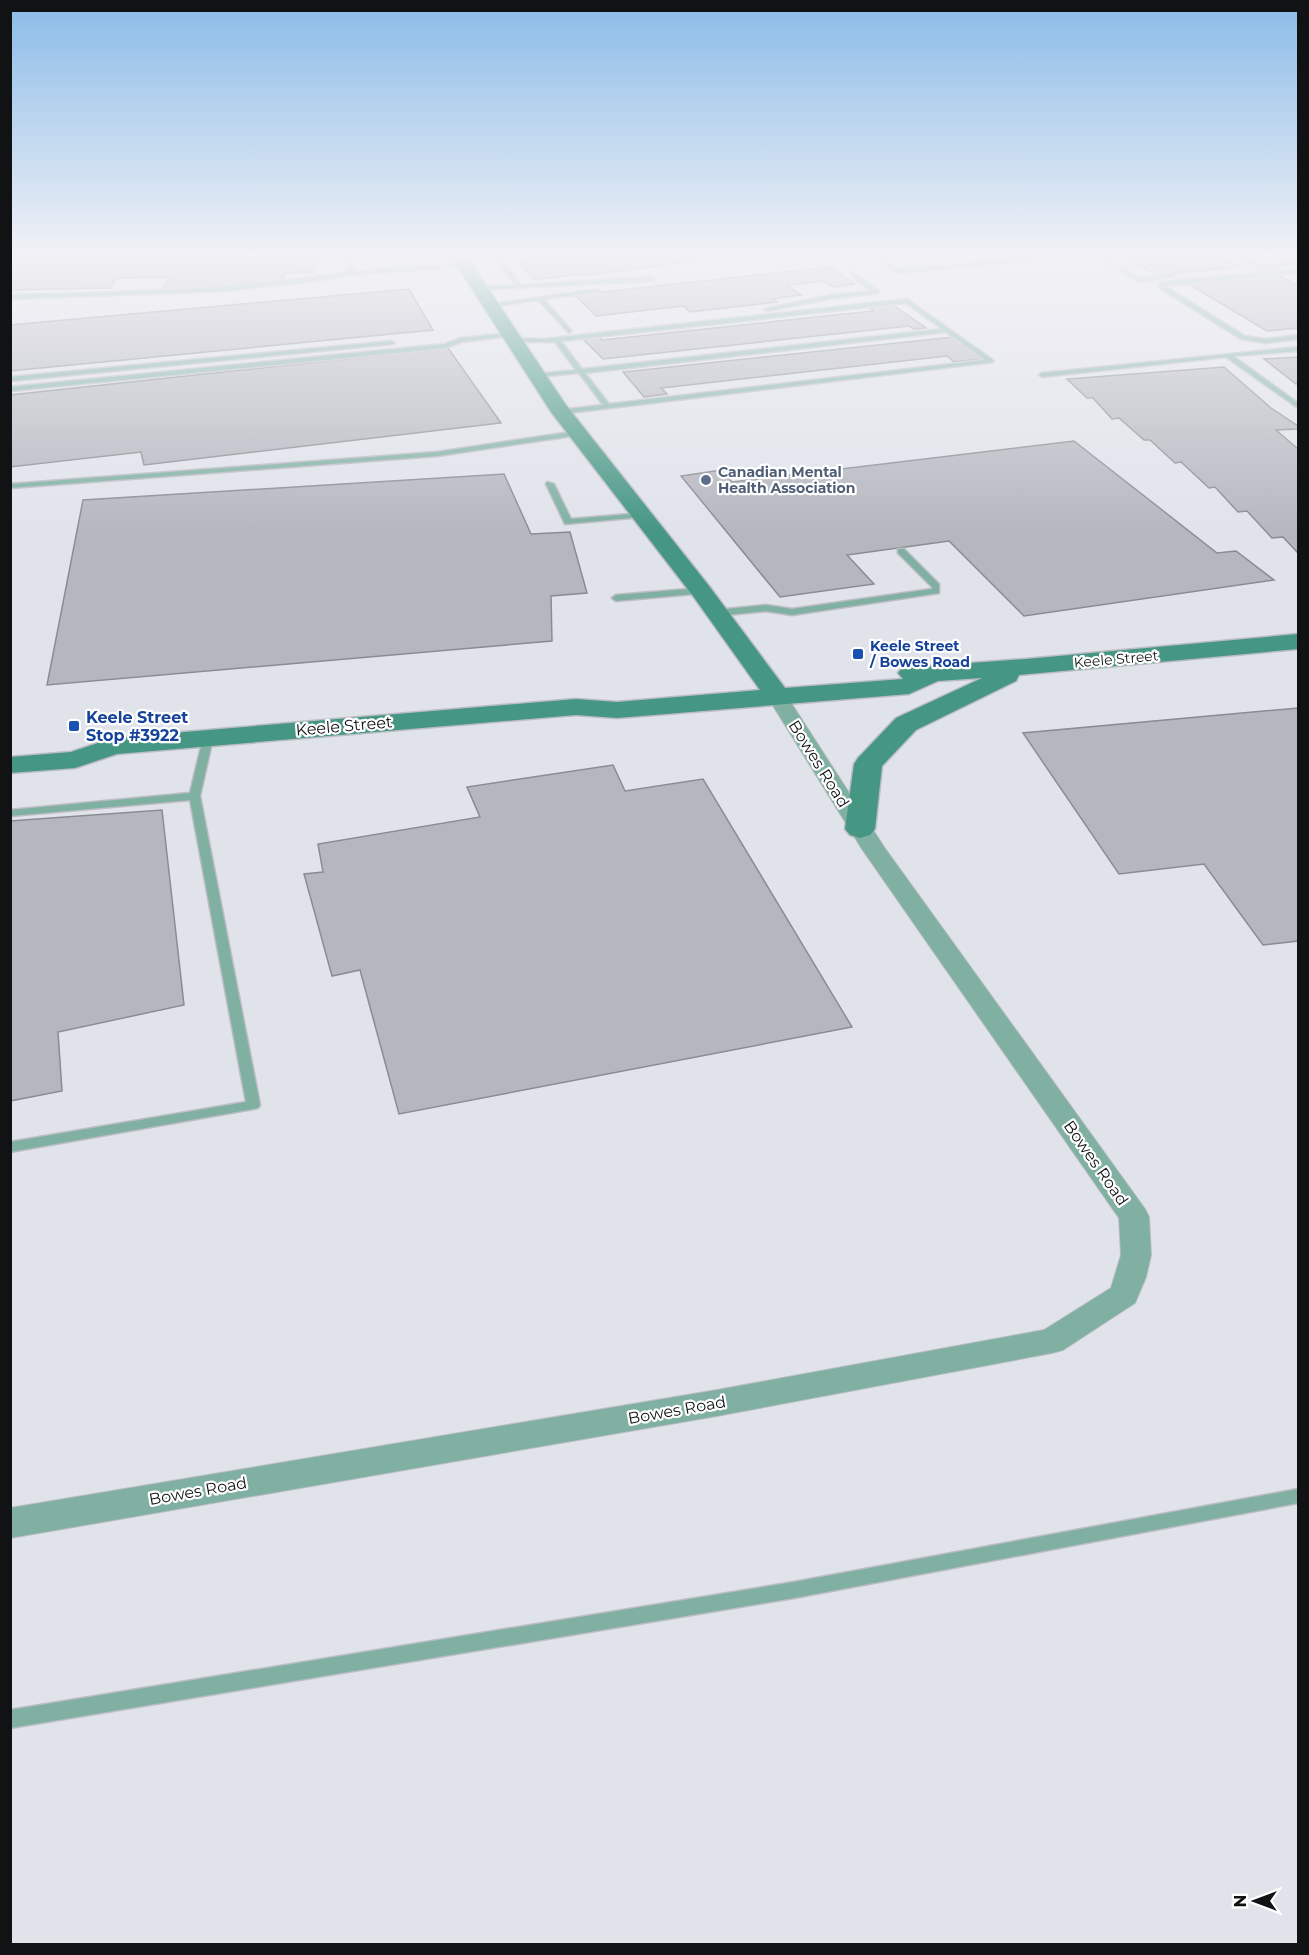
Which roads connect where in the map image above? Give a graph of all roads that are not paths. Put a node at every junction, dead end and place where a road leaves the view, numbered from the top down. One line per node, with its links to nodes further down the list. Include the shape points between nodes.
1 (324, 349): 12 (lane)
2 (413, 349): 13 (lane)
3 (522, 349): 11 (main road, Bowes Road)
4 (564, 349): 9 (lane)
5 (771, 349): 9 (lane)
6 (975, 349): 14 (lane, via 991,361)
7 (1296, 349): 8 (lane)
8 (1227, 355): 10 (lane); 15 (lane)
9 (579, 370): 11 (lane); 14 (lane)
10 (1042, 375)
11 (536, 376): 16 (main road, Bowes Road)
12 (10, 379)
13 (10, 389)
14 (607, 406): 16 (lane)
15 (1299, 406)
16 (561, 412): 17 (main road, Bowes Road)
17 (577, 433): 19 (lane, via 437,454); 20 (main road, Bowes Road)
18 (550, 484): 20 (lane, via 568,522)
19 (10, 486)
20 (642, 515): 22 (main road, Bowes Road)
21 (901, 551): 24 (lane, via 936,586 936,591 792,612 766,608)
22 (701, 591): 23 (lane); 24 (main road, Bowes Road)
23 (616, 598)
24 (716, 613): 27 (main road, Bowes Road)
25 (1299, 642): 26 (main road, Keele Street)
26 (1026, 667): 27 (main road, Keele Street, via 933,674 909,686); 34 (main road, via 906,723 868,764)
27 (772, 689): 28 (main road, Keele Street, via 617,710 576,707); 34 (street, Bowes Road)
28 (208, 738): 30 (main road, Keele Street); 32 (lane)
29 (10, 746): 30 (main road, Keele Street, via 86,738)
30 (113, 746): 31 (main road, Keele Street, via 75,760)
31 (10, 765)
32 (195, 796): 33 (lane); 35 (lane, via 254,1105)
33 (10, 813)
34 (860, 829): 37 (street, Bowes Road, via 1134,1218 1136,1255 1124,1295 1052,1341 705,1405)
35 (10, 1147)
36 (1299, 1496): 38 (lane, via 794,1590)
37 (10, 1523)
38 (10, 1719)

